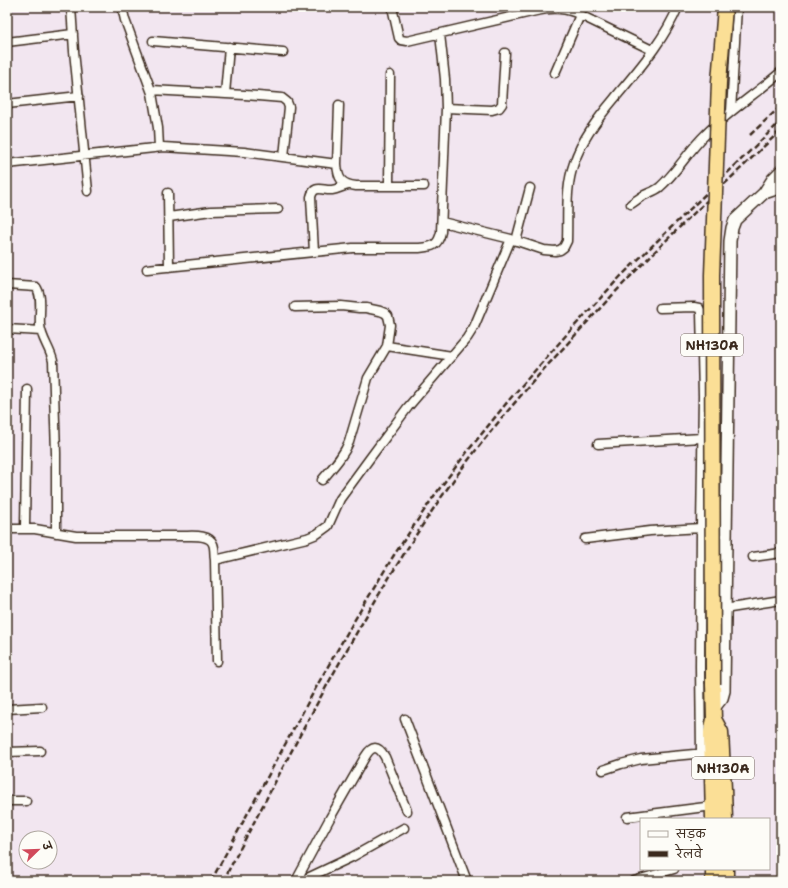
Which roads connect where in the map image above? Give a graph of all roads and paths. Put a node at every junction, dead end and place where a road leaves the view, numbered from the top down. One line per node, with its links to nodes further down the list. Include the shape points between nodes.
1 (71, 7): 8 (street)
2 (122, 7): 19 (street)
3 (392, 7): 9 (street, via 401,40 407,42)
4 (678, 7): 13 (street, via 668,28)
5 (724, 7): 72 (highway, NH130A, bridge, via 712,275)
6 (737, 7): 25 (street)
7 (580, 15): 9 (street, via 562,8 542,9); 13 (street); 17 (street)
8 (73, 34): 11 (street); 21 (street)
9 (440, 34): 24 (street)
10 (152, 41): 12 (street)
11 (7, 42)
12 (228, 47): 14 (street); 20 (street)
13 (652, 50): 44 (street, via 600,117 577,154 569,182 566,246 560,250 549,251)
14 (283, 52)
15 (505, 53): 24 (street, via 502,104 499,108)
16 (781, 72): 25 (street)
17 (555, 73)
18 (390, 75): 33 (street)
19 (151, 90): 20 (street); 26 (street)
20 (225, 94): 28 (street, via 285,100 289,107)
21 (79, 96): 22 (street); 27 (street)
22 (7, 104)
23 (339, 104): 30 (street)
24 (446, 108): 43 (street)
25 (731, 112): 40 (street, via 701,138 658,189)
26 (159, 147): 27 (street); 28 (street)
27 (85, 155): 29 (street); 37 (street)
28 (284, 157): 30 (street)
29 (7, 164)
30 (337, 164): 32 (street, via 339,177)
31 (781, 171): 39 (street)
32 (348, 185): 33 (street); 45 (street, via 331,190 317,189 313,192 311,197)
33 (389, 186): 34 (street)
34 (424, 186)
35 (781, 186): 39 (street)
36 (530, 188): 44 (street)
37 (88, 191)
38 (168, 193): 42 (street)
39 (764, 193): 68 (street, via 735,220 730,241)
40 (631, 204)
41 (278, 209): 42 (street, via 218,211)
42 (169, 217): 46 (street)
43 (442, 222): 44 (street); 45 (street, via 439,240 432,246 353,248)
44 (514, 240): 54 (street, via 474,328)
45 (314, 252): 46 (street)
46 (169, 267): 47 (street)
47 (147, 269)
48 (7, 285): 52 (street, via 38,288)
49 (296, 307): 53 (street, via 341,306 385,313 390,325)
50 (660, 308): 56 (street, via 694,307 699,308 701,312)
51 (7, 329): 52 (street)
52 (41, 331): 62 (street, via 53,361)
53 (388, 346): 54 (street); 58 (street, via 368,378 346,449)
54 (452, 356): 66 (street, via 408,407 340,499 328,526 307,538)
55 (27, 389): 59 (street)
56 (702, 438): 57 (street); 60 (street)
57 (598, 444)
58 (322, 480)
59 (25, 528): 61 (street); 62 (street)
60 (701, 528): 63 (street); 76 (street)
61 (7, 529)
62 (56, 533): 66 (street, via 76,536 205,537 213,543)
63 (585, 539)
64 (781, 553): 65 (street)
65 (753, 557)
66 (215, 560): 69 (street)
67 (781, 600): 68 (street)
68 (724, 609): 72 (street, via 724,691)
69 (217, 661)
70 (42, 707): 71 (street)
71 (7, 709)
72 (714, 713): 76 (highway, NH130A); 83 (highway, NH130A, via 721,732)
73 (405, 719): 90 (street)
74 (40, 751): 75 (street)
75 (7, 752)
76 (706, 753): 77 (street, via 641,760); 81 (highway, NH130A)
77 (603, 770)
78 (7, 801): 79 (street)
79 (26, 801)
80 (407, 811): 88 (street, via 381,750 371,749)
81 (713, 812): 82 (street)
82 (627, 816)
83 (725, 818)
84 (404, 828): 89 (street)
85 (671, 870): 91 (street)
86 (713, 870): 92 (highway)
87 (726, 870): 93 (highway)
88 (296, 881)
89 (301, 881)
90 (468, 881)
91 (634, 881)
92 (713, 881)
93 (726, 881)

